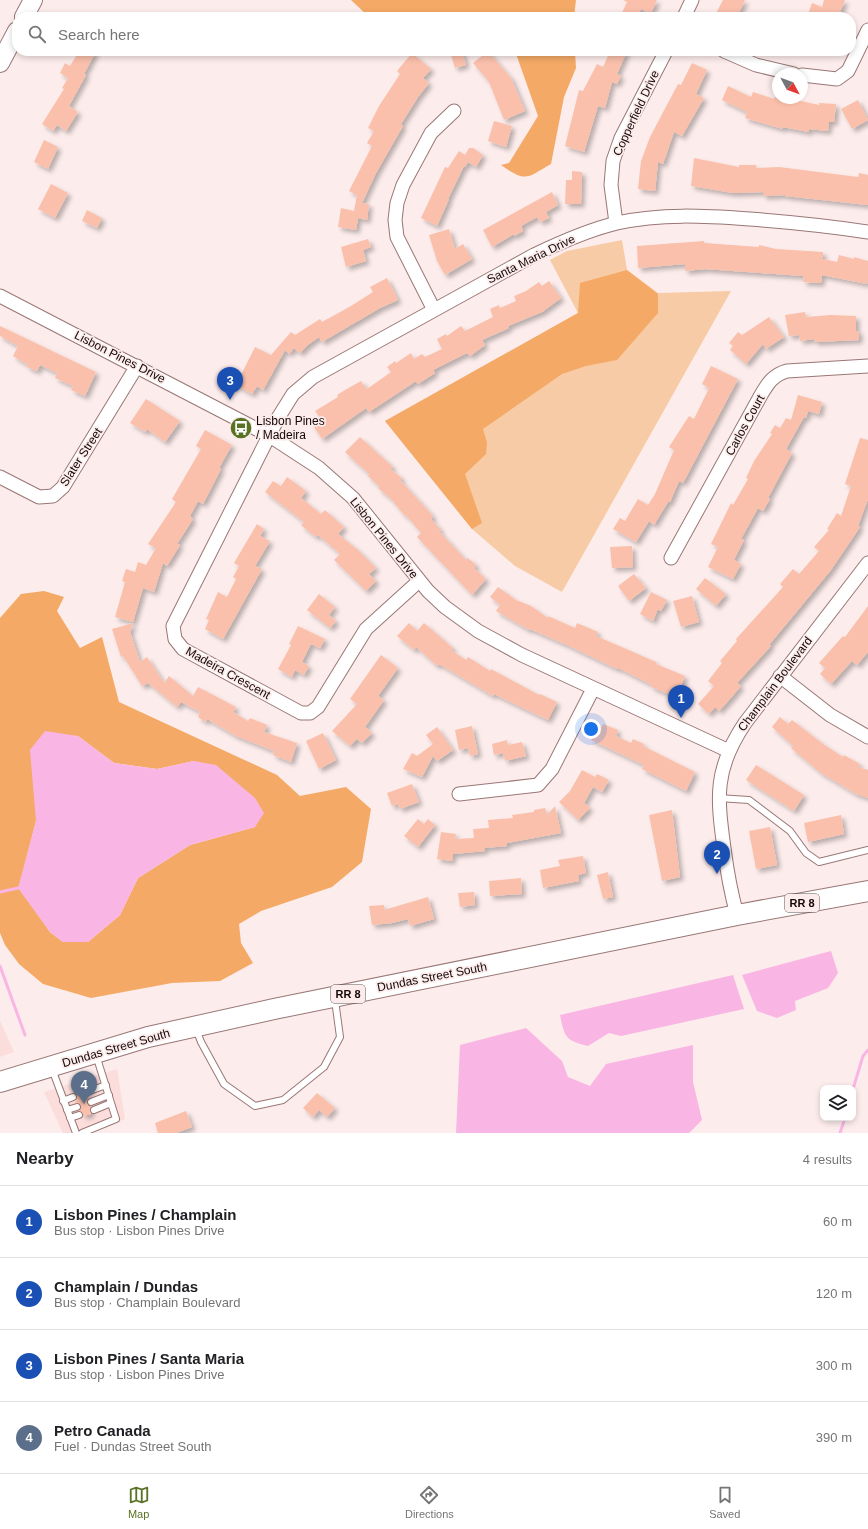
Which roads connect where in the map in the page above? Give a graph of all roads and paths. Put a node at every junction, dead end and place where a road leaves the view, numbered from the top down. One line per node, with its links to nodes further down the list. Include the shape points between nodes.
1 (33, 0): 3 (main road)
2 (692, 0): 4 (street)
3 (27, 12)
4 (686, 12)
5 (868, 30): 7 (street)
6 (12, 40): 11 (main road)
7 (856, 55)
8 (663, 56): 15 (street, Copperfield Drive, via 621,138 613,161 611,185)
9 (735, 56): 12 (street)
10 (855, 56): 13 (street, via 848,71 837,79)
11 (0, 63)
12 (772, 69)
13 (808, 76)
14 (454, 111): 18 (street, via 431,133 403,185 395,220 397,236)
15 (616, 223): 16 (street, Santa Maria Drive, via 655,217 698,216 800,223); 18 (street, Santa Maria Drive, via 546,249)
16 (868, 232)
17 (0, 296): 19 (street, Lisbon Pines Drive)
18 (434, 310): 21 (street, Santa Maria Drive, via 313,377 293,394)
19 (137, 366): 21 (street, Lisbon Pines Drive); 22 (street, Slater Street, via 63,487 53,496 39,497)
20 (868, 366): 23 (street, Carlos Court, via 787,371 772,379)
21 (270, 436): 25 (street, Lisbon Pines Drive, via 319,468 353,498); 25 (street, Madeira Crescent, via 173,626 175,639 183,649 301,713 310,713 318,707 366,629)
22 (0, 477)
23 (671, 558)
24 (868, 563): 26 (street, Champlain Boulevard)
25 (419, 581): 27 (street, Lisbon Pines Drive, via 445,606 478,631)
26 (780, 676): 28 (street, via 830,715); 29 (street, Champlain Boulevard, via 745,723)
27 (593, 689): 29 (street, Lisbon Pines Drive); 30 (street, via 552,769 538,785)
28 (868, 737)
29 (729, 751): 31 (street, Champlain Boulevard, via 721,775)
30 (459, 794)
31 (718, 798): 32 (lane, via 750,800 790,831 806,853 819,862); 34 (street, Champlain Boulevard, via 730,892)
32 (868, 850)
33 (868, 891): 34 (main road, Dundas Street South / RR 8)
34 (737, 915): 35 (main road, Dundas Street South / RR 8)
35 (335, 996): 36 (main road, Dundas Street South / RR 8); 36 (lane, via 340,1037 324,1067 283,1100 255,1106 224,1084)
36 (196, 1028): 37 (main road, Dundas Street South / RR 8)
37 (96, 1053): 38 (main road, Dundas Street South / RR 8); 40 (lane)
38 (51, 1067): 39 (main road, Dundas Street South / RR 8); 44 (lane)
39 (0, 1082)
40 (106, 1085): 41 (lane); 42 (lane)
41 (87, 1092)
42 (109, 1095): 45 (lane); 46 (lane)
43 (73, 1097): 44 (lane)
44 (63, 1101): 48 (lane)
45 (91, 1102)
46 (111, 1103): 49 (lane); 53 (lane, via 116,1119)
47 (77, 1107): 48 (lane)
48 (67, 1110): 51 (lane)
49 (94, 1110)
50 (79, 1115): 51 (lane)
51 (70, 1118): 52 (lane)
52 (76, 1133)
53 (82, 1133)

